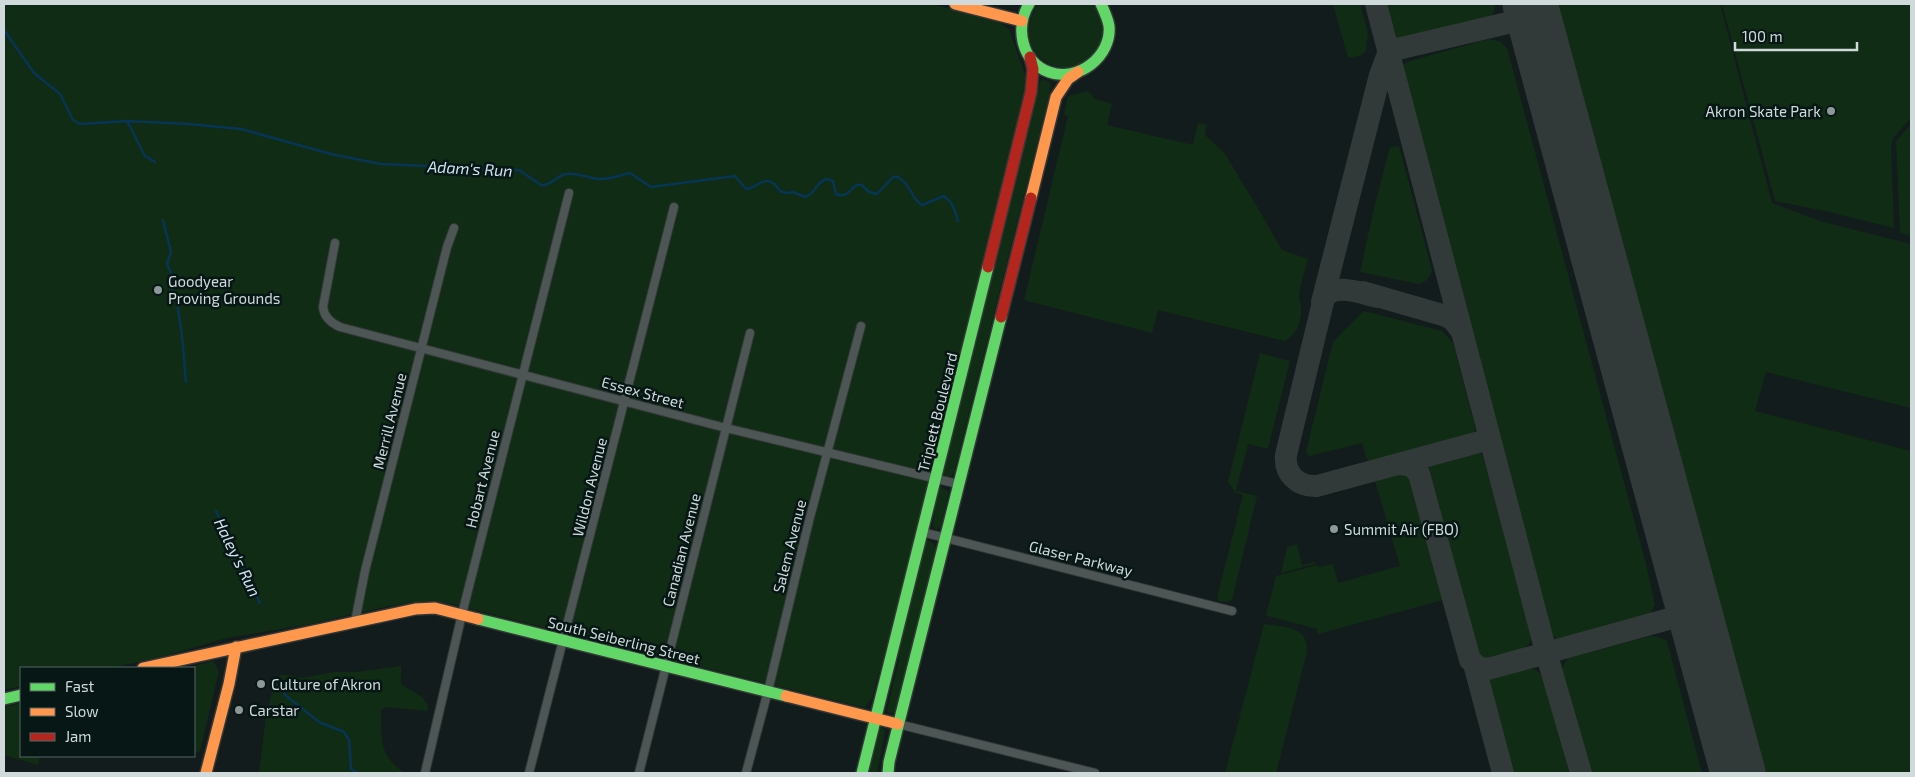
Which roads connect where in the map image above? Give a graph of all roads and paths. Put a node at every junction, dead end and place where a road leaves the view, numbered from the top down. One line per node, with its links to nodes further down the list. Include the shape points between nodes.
1 (955, 4): 4 (main road)
2 (1029, 4): 4 (main road)
3 (1101, 4): 6 (main road, via 1109,21 1108,41 1095,63)
4 (1022, 20): 5 (main road, Triplett Boulevard, via 1022,40)
5 (1030, 57): 6 (main road, via 1051,72); 18 (main road, Triplett Boulevard, via 1033,69 1031,92)
6 (1078, 72): 19 (main road, via 1068,79 1056,97)
7 (569, 193): 14 (street, Hobart Avenue)
8 (674, 207): 15 (street, Wildon Avenue)
9 (454, 228): 13 (street, Merrill Avenue)
10 (335, 243): 13 (street, Essex Street, via 323,307 325,316 352,332)
11 (861, 326): 17 (street, Salem Avenue)
12 (750, 333): 16 (street, Canadian Avenue)
13 (421, 348): 14 (street, Essex Street); 24 (street, Merrill Avenue)
14 (523, 376): 15 (street, Essex Street); 23 (street, Hobart Avenue)
15 (624, 402): 16 (street, Essex Street); 25 (street, Wildon Avenue)
16 (726, 428): 17 (street, Essex Street); 27 (street, Canadian Avenue)
17 (828, 453): 18 (street, Essex Street); 29 (street, Salem Avenue)
18 (935, 479): 19 (street, Essex Street); 20 (main road, Triplett Boulevard)
19 (958, 484): 21 (main road)
20 (922, 532): 21 (street, Glaser Parkway); 32 (main road, Triplett Boulevard)
21 (944, 538): 22 (street, Glaser Parkway); 33 (main road)
22 (1232, 611)
23 (462, 614): 24 (main road, South Seiberling Street, via 422,608); 25 (main road, South Seiberling Street); 35 (street, Hobart Avenue)
24 (355, 622): 26 (main road, South Seiberling Street)
25 (564, 640): 27 (main road, South Seiberling Street); 36 (street, Wildon Avenue)
26 (236, 648): 28 (main road, South Seiberling Street); 34 (main road)
27 (666, 665): 29 (main road, South Seiberling Street); 37 (street, Canadian Avenue)
28 (149, 667)
29 (768, 691): 32 (main road, South Seiberling Street); 38 (street, Salem Avenue)
30 (20, 695): 31 (main road)
31 (4, 699)
32 (875, 718): 33 (main road, South Seiberling Street); 39 (main road, Triplett Boulevard)
33 (898, 724): 40 (main road); 41 (street, South Seiberling Street)
34 (206, 773)
35 (425, 773)
36 (529, 773)
37 (639, 773)
38 (746, 773)
39 (862, 773)
40 (888, 773)
41 (1095, 773)

